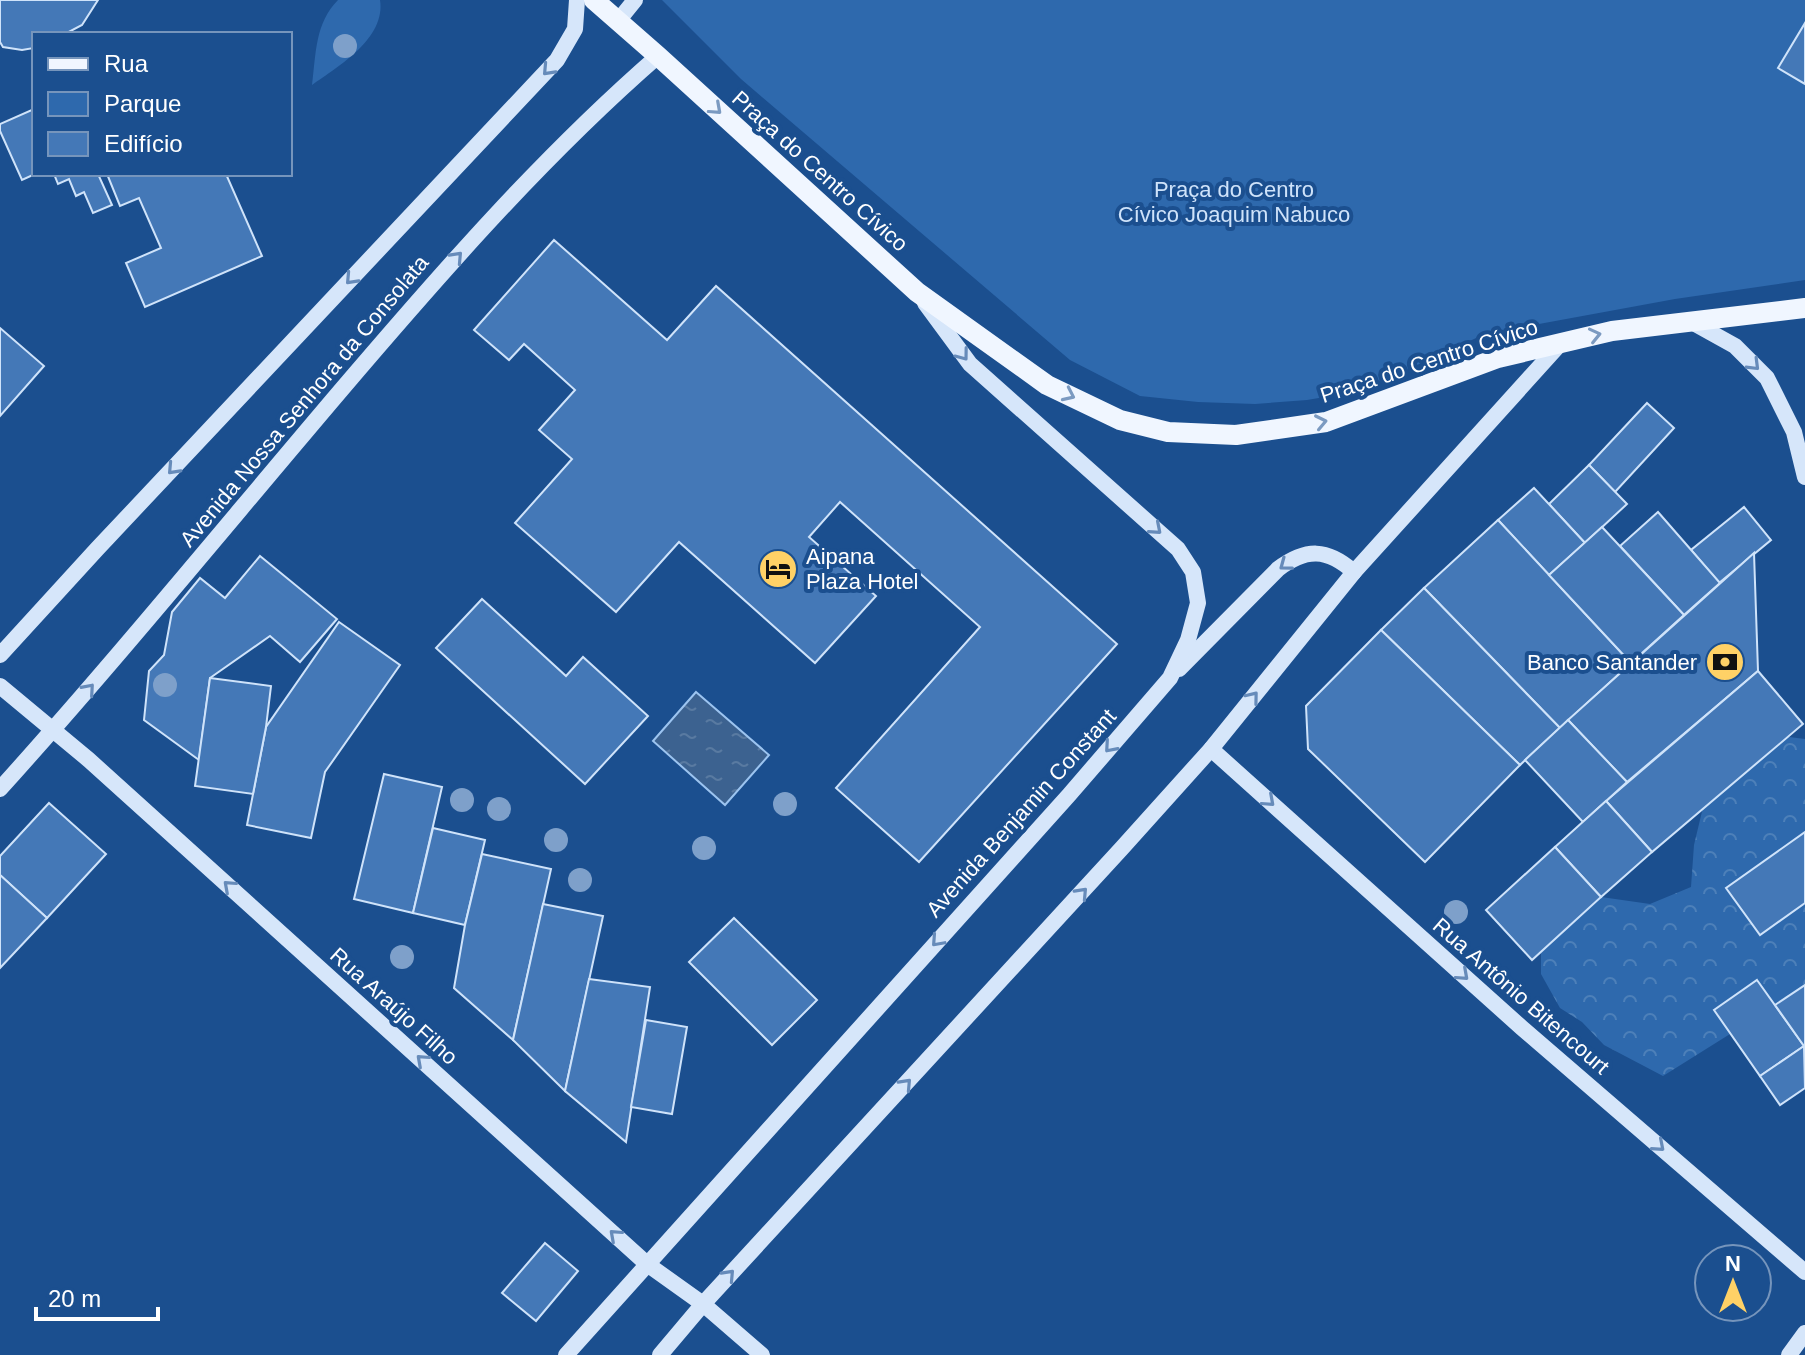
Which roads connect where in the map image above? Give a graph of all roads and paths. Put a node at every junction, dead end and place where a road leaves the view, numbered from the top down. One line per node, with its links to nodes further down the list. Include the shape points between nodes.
1 (577, 0): 12 (main road, Avenida Nossa Senhora da Consolata, one-way to 12, via 575,29 557,60)
2 (594, 0): 4 (main road, Praça do Centro Cívico)
3 (635, 0): 4 (main road)
4 (618, 21): 5 (main road, Praça do Centro Cívico)
5 (658, 56): 6 (main road, Praça do Centro Cívico, one-way to 6); 15 (main road, Avenida Nossa Senhora da Consolata, one-way to 5, via 423,293 566,142)
6 (917, 292): 9 (main road, Praça do Centro Cívico, one-way to 9, via 1047,385 1120,420 1168,432 1236,435 1326,422 1498,358); 13 (main road, Avenida Benjamin Constant, one-way to 13, via 970,364 1178,549 1193,572 1198,603)
7 (1805, 308): 8 (main road, Praça do Centro Cívico)
8 (1690, 321): 9 (main road, Praça do Centro Cívico, one-way to 8); 10 (main road, one-way to 10, via 1735,346 1767,378 1794,432)
9 (1561, 343): 11 (main road)
10 (1805, 477)
11 (1354, 572): 13 (main road, one-way to 13, via 1329,555 1293,558); 16 (main road, one-way to 11)
12 (0, 655)
13 (1170, 678): 18 (main road, Avenida Benjamin Constant, one-way to 18)
14 (0, 686): 15 (main road, Rua Araújo Filho)
15 (53, 730): 17 (main road, Avenida Nossa Senhora da Consolata); 18 (main road, Rua Araújo Filho, one-way to 15)
16 (1211, 749): 19 (main road, Rua Antônio Bitencourt, one-way to 19); 20 (main road, one-way to 16)
17 (0, 789)
18 (647, 1264): 20 (main road, Rua Araújo Filho); 22 (main road, Avenida Benjamin Constant)
19 (1805, 1272)
20 (703, 1304): 23 (main road); 24 (main road, Rua Araújo Filho)
21 (1805, 1333): 25 (main road)
22 (566, 1355)
23 (660, 1355)
24 (762, 1355)
25 (1789, 1355)

